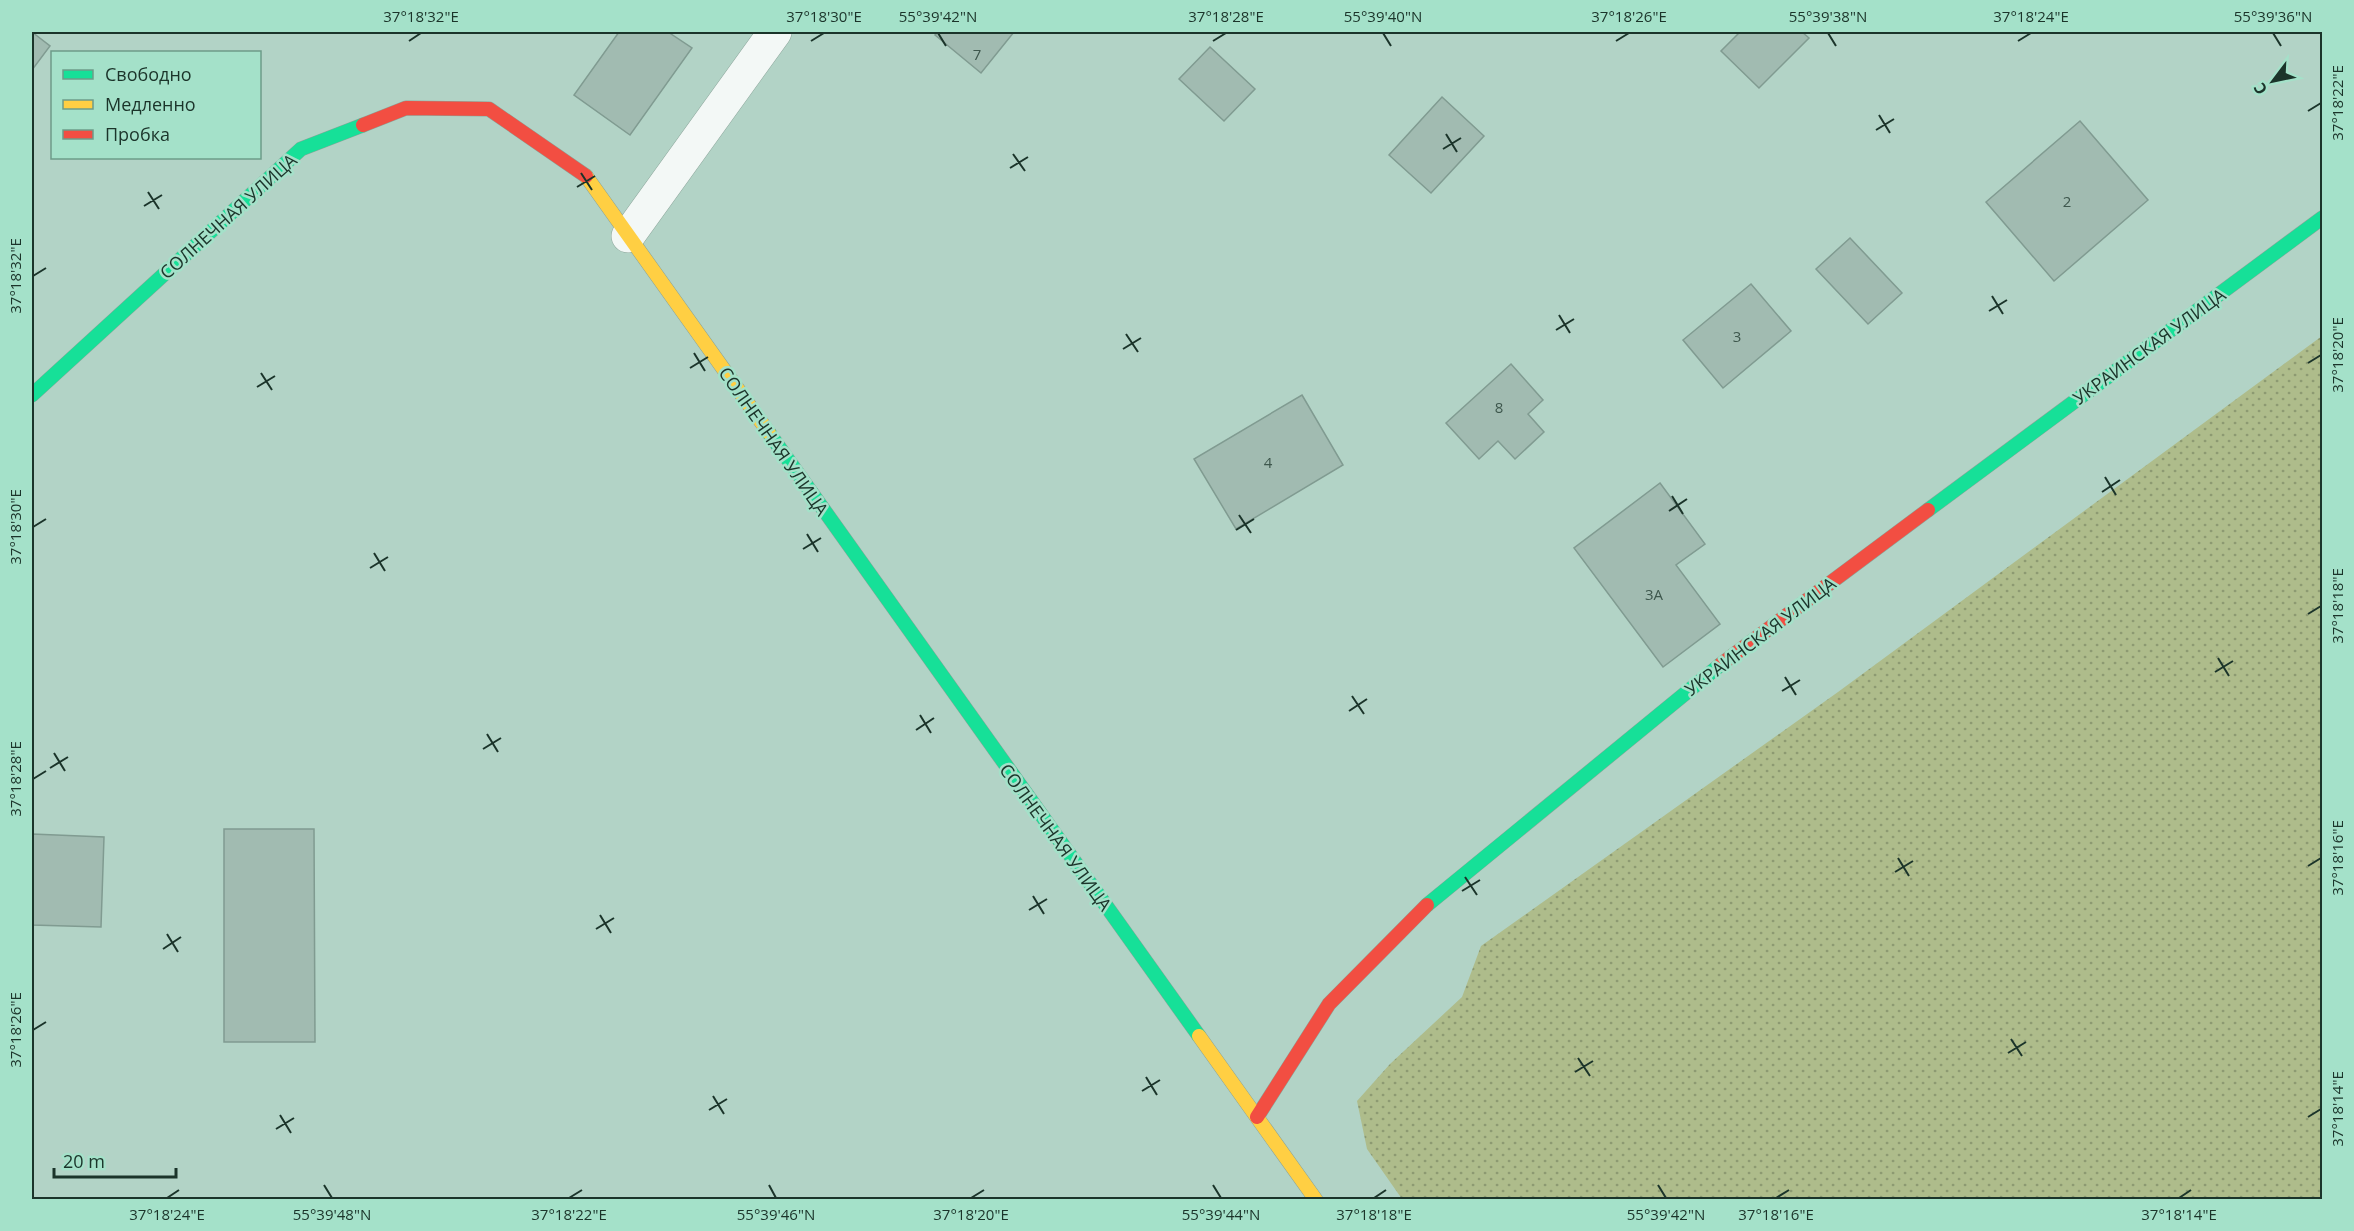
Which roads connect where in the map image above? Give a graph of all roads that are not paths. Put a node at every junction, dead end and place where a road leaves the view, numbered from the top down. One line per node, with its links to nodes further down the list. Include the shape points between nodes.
1 (775, 32): 3 (street)
2 (2322, 218): 5 (street, УКРАИНСКАЯ УЛИЦА, via 1732,654 1427,905 1329,1004)
3 (628, 236): 4 (street, СОЛНЕЧНАЯ УЛИЦА, via 585,175 489,109 406,108 301,149); 5 (street, СОЛНЕЧНАЯ УЛИЦА)
4 (32, 395)
5 (1257, 1117): 6 (street, СОЛНЕЧНАЯ УЛИЦА)
6 (1316, 1200)

